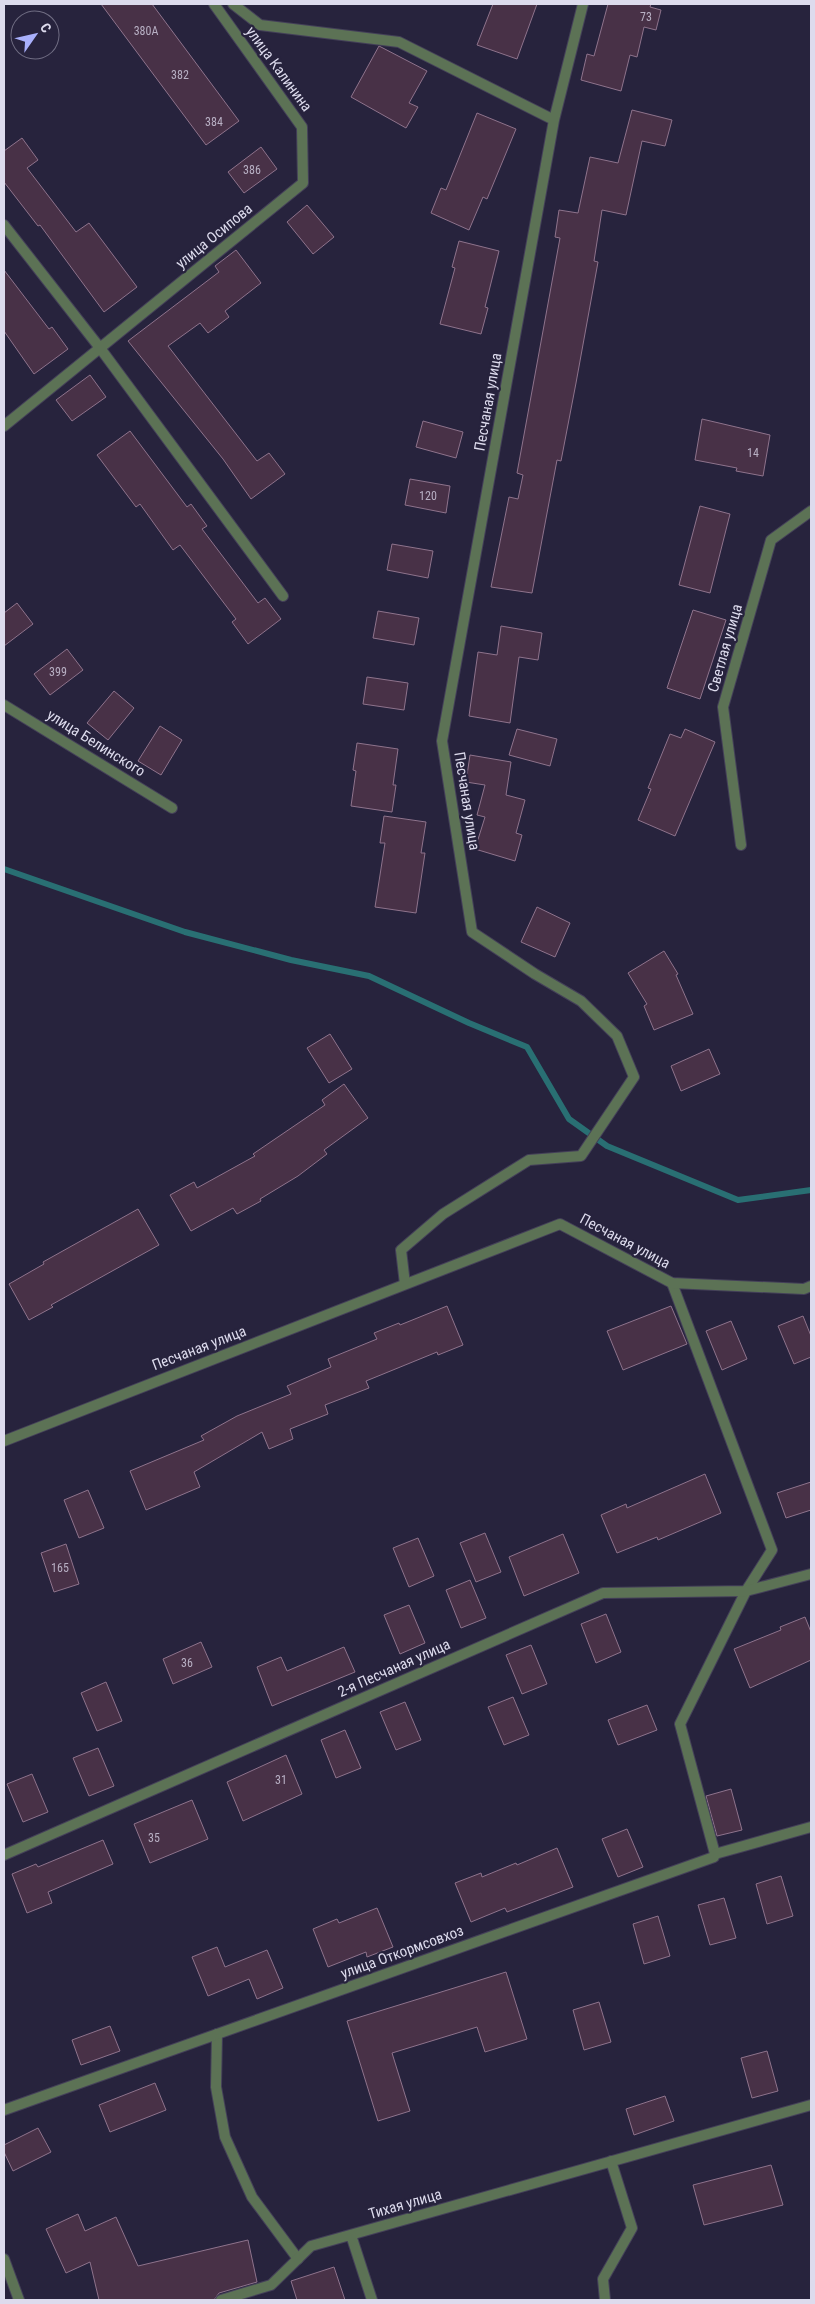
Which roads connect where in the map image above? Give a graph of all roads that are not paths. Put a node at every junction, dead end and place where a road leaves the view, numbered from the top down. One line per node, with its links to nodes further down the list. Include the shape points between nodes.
1 (214, 4): 5 (street, улица Калинина)
2 (233, 4): 4 (street, улица Калинина, via 260,25 399,42)
3 (583, 4): 4 (street, Песчаная улица)
4 (554, 120): 15 (street, Песчаная улица, via 442,741 472,932 581,1001 617,1036 634,1077 581,1156 528,1160 443,1214 400,1250)
5 (302, 126): 7 (street, улица Осипова, via 303,183)
6 (4, 225): 7 (street)
7 (100, 348): 8 (street, улица Осипова); 10 (street)
8 (4, 426)
9 (811, 511): 13 (street, Светлая улица, via 770,540 723,707)
10 (284, 596)
11 (4, 705): 12 (street, улица Белинского)
12 (172, 808)
13 (741, 845)
14 (672, 1283): 15 (street, Песчаная улица, via 560,1224); 16 (street, Песчаная улица, via 804,1289); 19 (street, via 772,1550)
15 (405, 1284): 17 (street, Песчаная улица)
16 (811, 1286)
17 (4, 1441)
18 (811, 1574): 19 (street, 2-я Песчаная улица)
19 (746, 1591): 21 (street, 2-я Песчаная улица, via 603,1594); 22 (street, via 680,1724)
20 (811, 1827): 22 (street, улица Откормсовхоз)
21 (4, 1854)
22 (715, 1854): 23 (street, улица Откормсовхоз)
23 (217, 2034): 25 (street, улица Откормсовхоз); 29 (street, via 216,2087 225,2138 252,2197)
24 (811, 2105): 26 (street, Тихая улица)
25 (4, 2110)
26 (611, 2161): 27 (street, Тихая улица); 33 (street, via 632,2228 603,2280)
27 (351, 2234): 29 (street, Тихая улица, via 311,2246); 32 (street)
28 (4, 2259): 30 (street)
29 (298, 2259): 31 (street, Тихая улица, via 271,2285)
30 (18, 2300)
31 (221, 2300)
32 (372, 2300)
33 (605, 2300)

